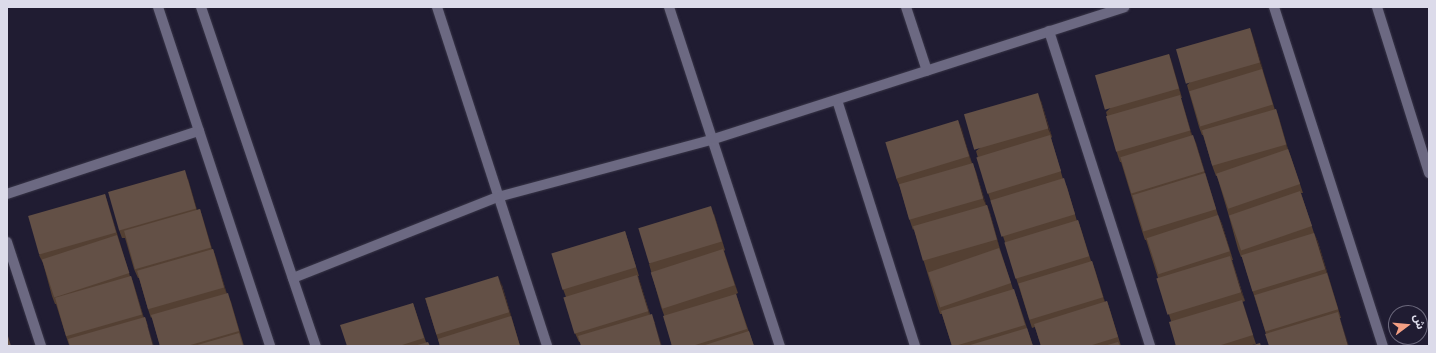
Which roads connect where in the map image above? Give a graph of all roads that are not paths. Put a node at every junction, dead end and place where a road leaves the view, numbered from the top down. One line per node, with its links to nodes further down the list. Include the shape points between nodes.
1 (158, 7): 12 (street)
2 (201, 7): 18 (street)
3 (437, 7): 16 (street)
4 (669, 7): 13 (street)
5 (906, 7): 10 (street)
6 (1124, 7): 9 (street)
7 (1274, 7): 26 (street)
8 (1377, 7): 14 (street)
9 (1049, 31): 10 (street); 25 (street)
10 (927, 71): 11 (street)
11 (837, 100): 13 (street); 24 (street)
12 (199, 131): 15 (street); 20 (street)
13 (714, 139): 16 (street); 23 (street)
14 (1429, 173)
15 (7, 194)
16 (498, 197): 18 (street); 22 (street)
17 (7, 242): 19 (street)
18 (293, 278): 21 (street)
19 (41, 346)
20 (270, 346)
21 (316, 346)
22 (547, 346)
23 (780, 346)
24 (916, 346)
25 (1150, 346)
26 (1383, 346)

